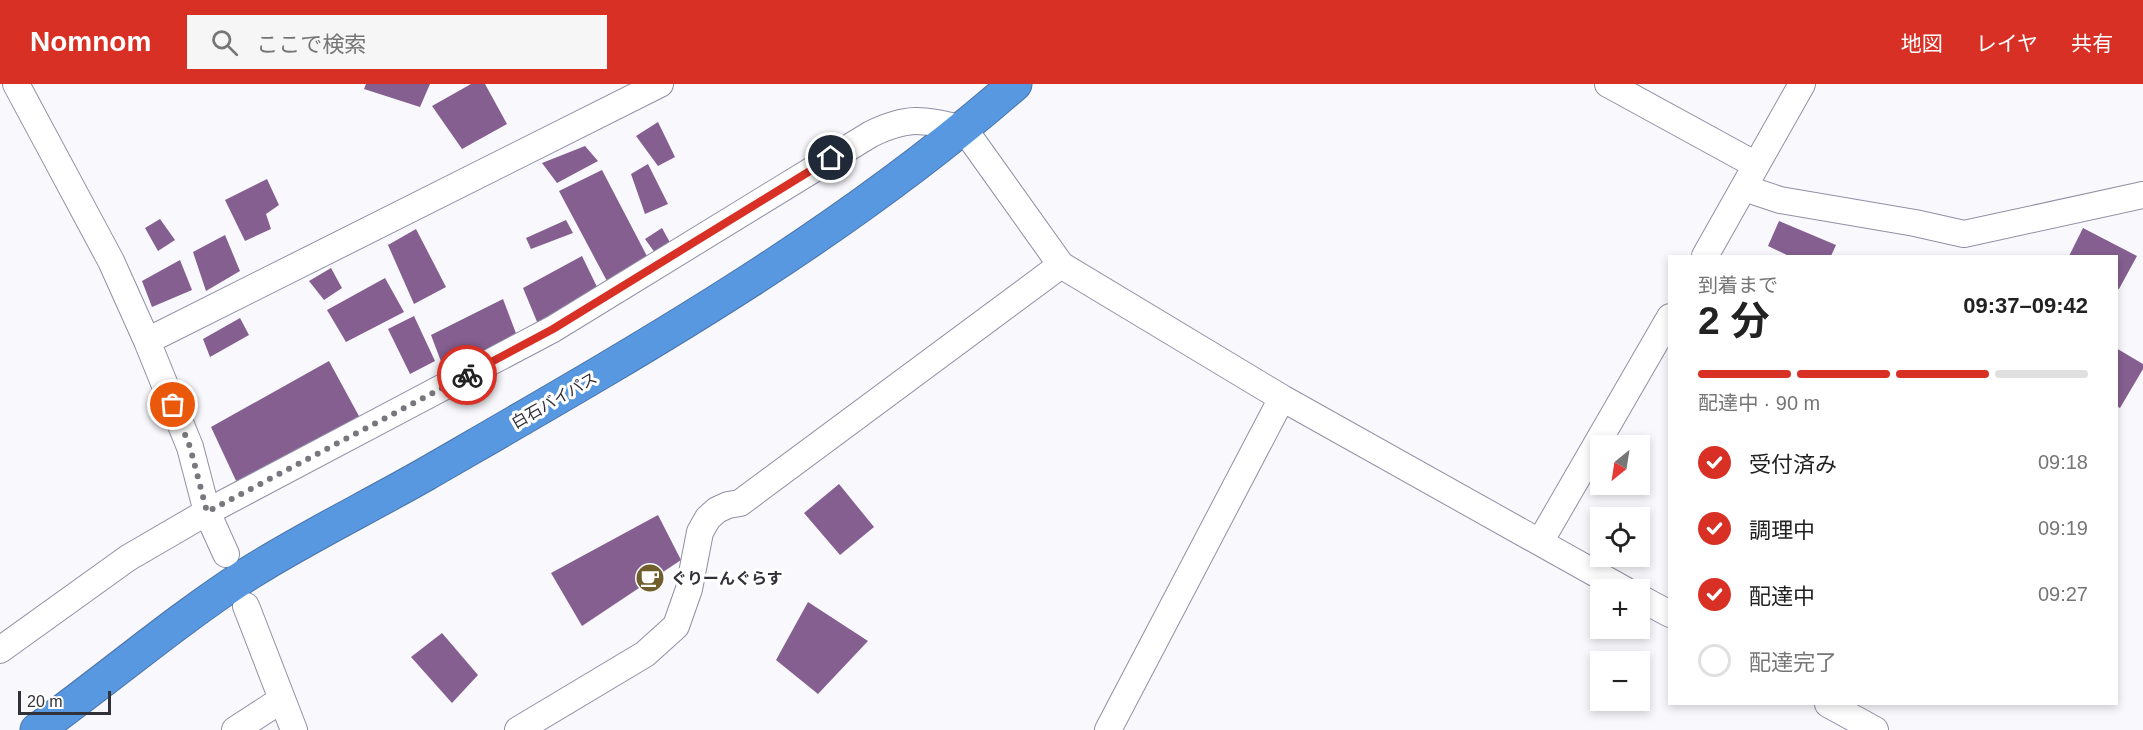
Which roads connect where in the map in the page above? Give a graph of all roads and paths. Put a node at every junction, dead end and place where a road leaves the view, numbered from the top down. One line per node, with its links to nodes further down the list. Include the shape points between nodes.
1 (16, 84): 13 (street, via 111,261)
2 (660, 84): 13 (street)
3 (1015, 84): 6 (highway, 白石バイパス)
4 (1608, 84): 7 (street)
5 (1802, 84): 7 (street)
6 (964, 129): 11 (street); 15 (street, via 916,120 892,123 553,329); 23 (highway, 白石バイパス, via 871,200 674,330 252,572 165,632)
7 (1756, 165): 8 (street)
8 (1744, 188): 9 (street, via 1780,200 1964,234); 10 (street)
9 (2143, 195)
10 (1706, 255)
11 (1061, 265): 14 (street); 30 (street, via 740,503 717,510 700,532 689,590 676,626 645,654)
12 (1668, 320): 16 (street)
13 (147, 341): 15 (street, via 190,447)
14 (1282, 398): 16 (street); 31 (street)
15 (207, 512): 17 (street); 22 (street, via 128,558)
16 (1540, 542): 18 (street)
17 (226, 554)
18 (1606, 579)
19 (1650, 603): 21 (street)
20 (246, 606): 24 (street)
21 (1668, 613)
22 (0, 650)
23 (82, 698): 26 (highway, 白石バイパス); 27 (highway, 白石バイパス)
24 (281, 700): 28 (street); 29 (street)
25 (1830, 705): 32 (street)
26 (37, 730)
27 (49, 730)
28 (234, 730)
29 (294, 730)
30 (518, 730)
31 (1108, 730)
32 (1875, 730)

